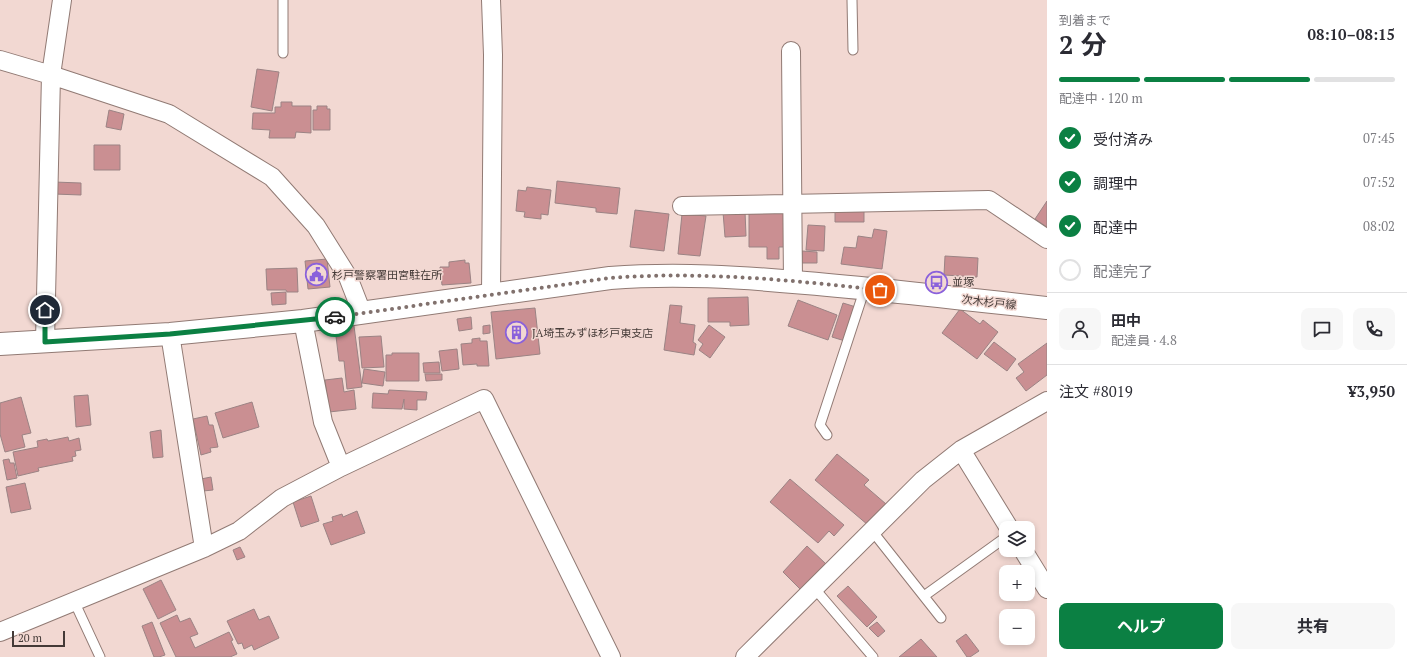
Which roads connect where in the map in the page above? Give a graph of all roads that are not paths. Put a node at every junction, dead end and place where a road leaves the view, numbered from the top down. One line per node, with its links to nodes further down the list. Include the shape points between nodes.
1 (62, 0): 9 (street)
2 (283, 0): 7 (lane)
3 (491, 0): 15 (street)
4 (852, 0): 5 (lane)
5 (853, 50)
6 (791, 51): 10 (street)
7 (283, 53)
8 (0, 60): 9 (street)
9 (51, 74): 17 (street, via 169,114 272,178 316,226 348,277); 20 (street)
10 (793, 204): 11 (street); 12 (street, via 989,200); 13 (street)
11 (682, 206)
12 (1047, 239)
13 (793, 282): 14 (main road, 次木杉戸線); 15 (main road, 次木杉戸線, via 707,275 641,275)
14 (865, 288): 16 (main road, 次木杉戸線); 23 (lane, via 820,425)
15 (491, 294): 17 (main road, 次木杉戸線)
16 (1047, 308)
17 (362, 313): 18 (main road, 次木杉戸線)
18 (303, 321): 19 (main road, 次木杉戸線); 25 (street, via 323,422)
19 (170, 334): 20 (main road, 次木杉戸線); 29 (street)
20 (45, 342): 21 (main road, 次木杉戸線)
21 (0, 344)
22 (1047, 401): 24 (street)
23 (827, 435)
24 (961, 450): 26 (street); 27 (street, via 923,480)
25 (341, 467): 29 (street, via 282,498 239,531); 38 (street, via 484,399)
26 (1005, 521)
27 (873, 532): 31 (street); 33 (lane)
28 (999, 542): 33 (lane)
29 (204, 548): 34 (street)
30 (1027, 557): 32 (street)
31 (815, 588): 39 (street); 40 (lane)
32 (1047, 589)
33 (924, 596): 35 (lane)
34 (74, 601): 36 (street); 37 (lane)
35 (941, 618)
36 (0, 632)
37 (100, 657)
38 (611, 657)
39 (745, 657)
40 (873, 657)

